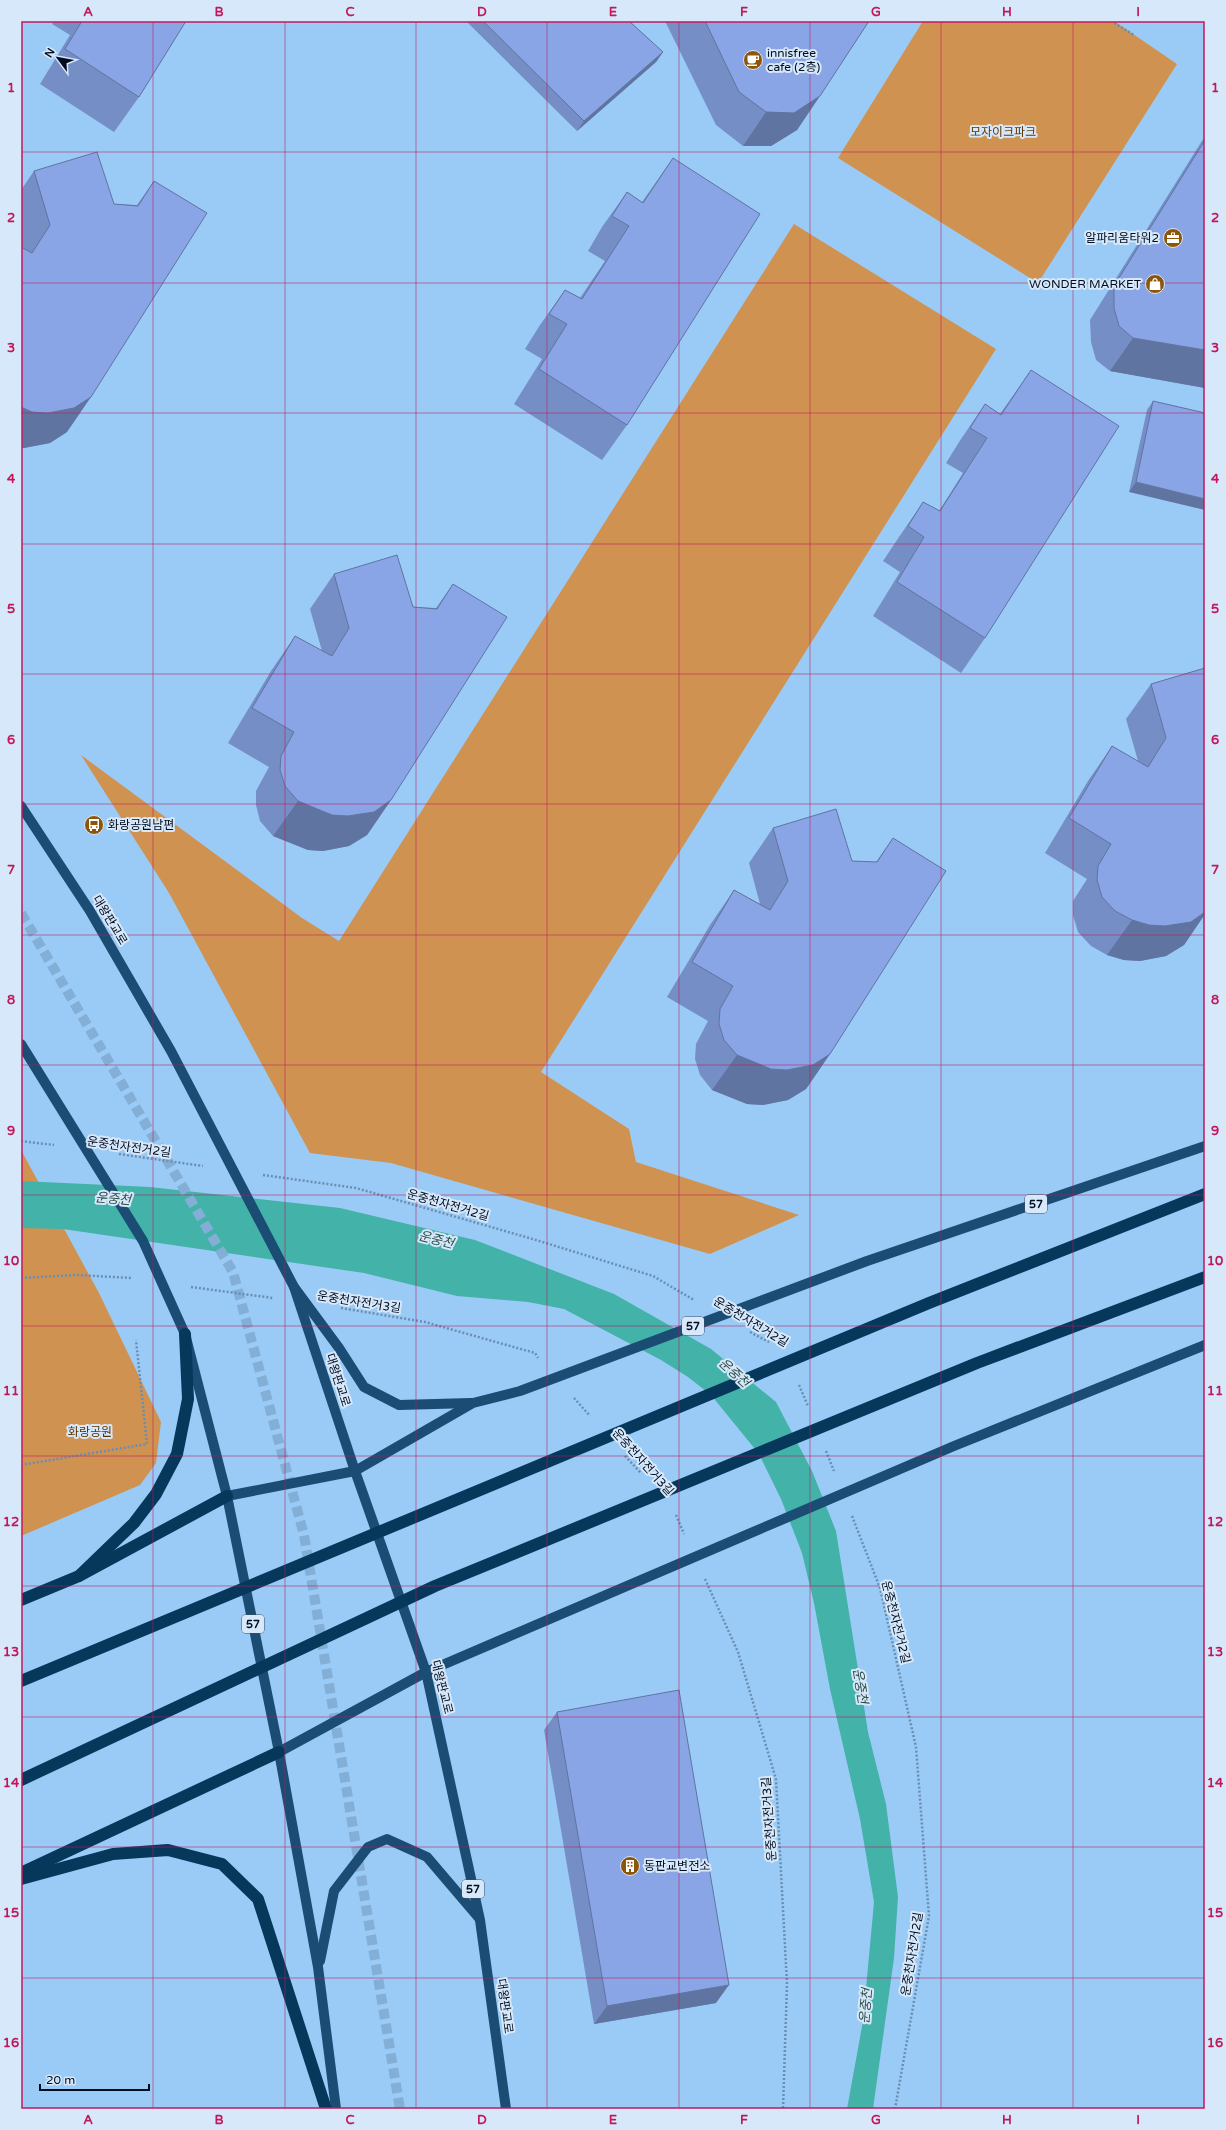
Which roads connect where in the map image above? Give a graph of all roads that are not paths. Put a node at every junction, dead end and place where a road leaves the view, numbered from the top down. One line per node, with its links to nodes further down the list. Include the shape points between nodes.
1 (21, 806): 6 (main road, 대왕판교로, via 90,911 171,1051)
2 (21, 1044): 7 (main road, via 143,1241)
3 (1205, 1146): 9 (main road, 57, via 867,1261 520,1391)
4 (1205, 1194): 15 (highway, via 929,1303)
5 (1205, 1277): 17 (highway, via 977,1363 436,1586)
6 (294, 1287): 9 (main road, via 364,1387 399,1405); 10 (main road, 대왕판교로)
7 (185, 1334): 11 (main road); 12 (highway, via 188,1399 177,1454 156,1494 134,1523)
8 (1205, 1345): 14 (main road, via 954,1446)
9 (473, 1403): 10 (main road, 57)
10 (355, 1471): 11 (main road, 57); 14 (main road, 대왕판교로)
11 (227, 1496): 12 (highway); 16 (main road, 57)
12 (79, 1576): 13 (highway)
13 (21, 1600)
14 (426, 1672): 16 (main road); 20 (main road, 대왕판교로 / 57)
15 (21, 1682)
16 (279, 1752): 18 (highway); 21 (main road, 57)
17 (21, 1780)
18 (21, 1873)
19 (21, 1879): 22 (highway, via 113,1854 168,1850 222,1864 258,1899)
20 (480, 1920): 21 (main road, via 427,1857 387,1839 368,1847 334,1891); 24 (main road, 대왕판교로 / 57)
21 (318, 1966): 23 (main road, 57)
22 (326, 2109)
23 (336, 2109)
24 (506, 2109)

